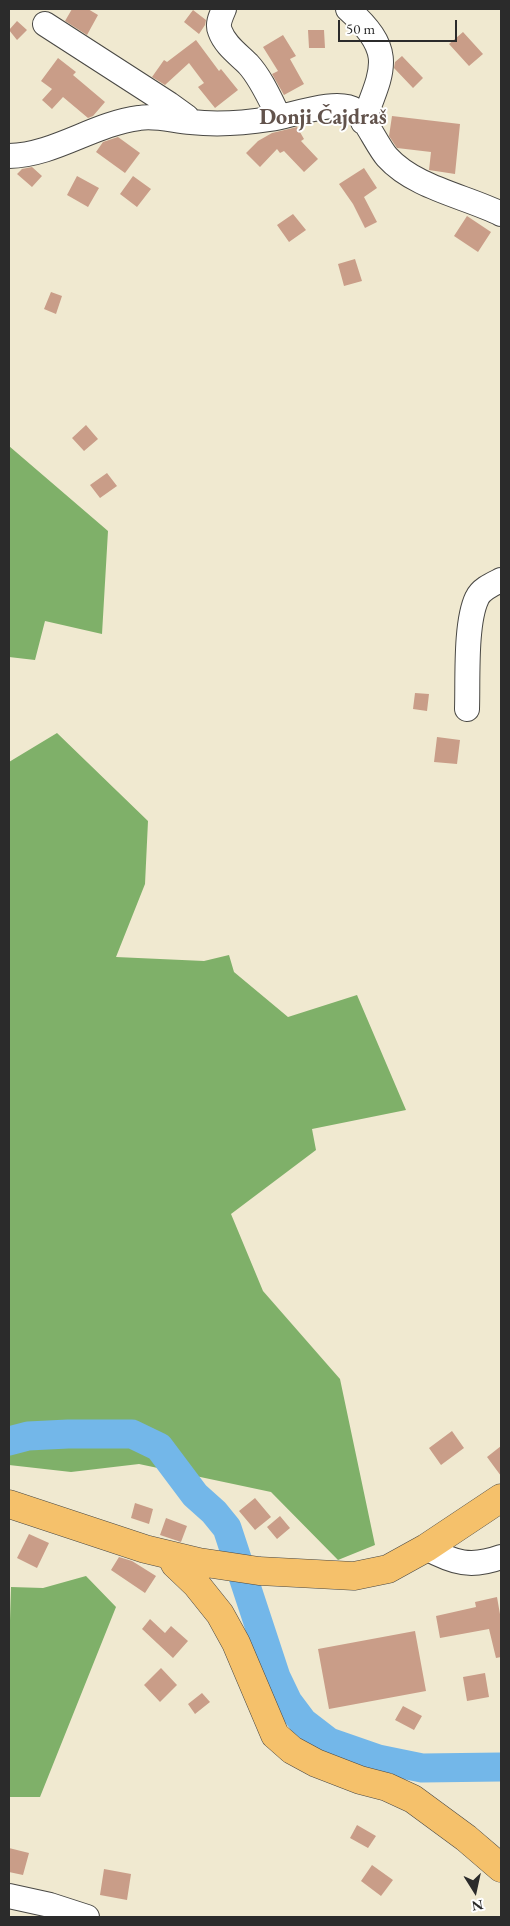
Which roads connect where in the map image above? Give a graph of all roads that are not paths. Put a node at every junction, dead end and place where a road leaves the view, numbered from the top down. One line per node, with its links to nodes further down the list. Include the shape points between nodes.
1 (224, 9): 4 (street, via 219,22 220,31 249,64)
2 (348, 9): 6 (street, via 380,49 382,66)
3 (45, 24): 5 (street, via 187,116)
4 (279, 117): 5 (street, via 227,124); 6 (street, via 344,107 356,111)
5 (190, 122): 7 (street, via 139,118 92,131 39,152)
6 (363, 122): 8 (street, via 387,158 406,172 424,183)
7 (9, 156)
8 (501, 214)
9 (501, 580): 10 (street, via 477,596 471,617)
10 (467, 709)
11 (501, 1498): 13 (main road)
12 (9, 1504): 14 (main road)
13 (426, 1548): 14 (main road, via 388,1569 354,1576 231,1568); 15 (street, via 470,1565)
14 (171, 1556): 16 (main road, via 220,1614 275,1734 286,1745 316,1763 360,1780 387,1786 413,1799)
15 (501, 1557)
16 (501, 1868)
17 (9, 1896): 18 (street, via 50,1904)
18 (87, 1917)

